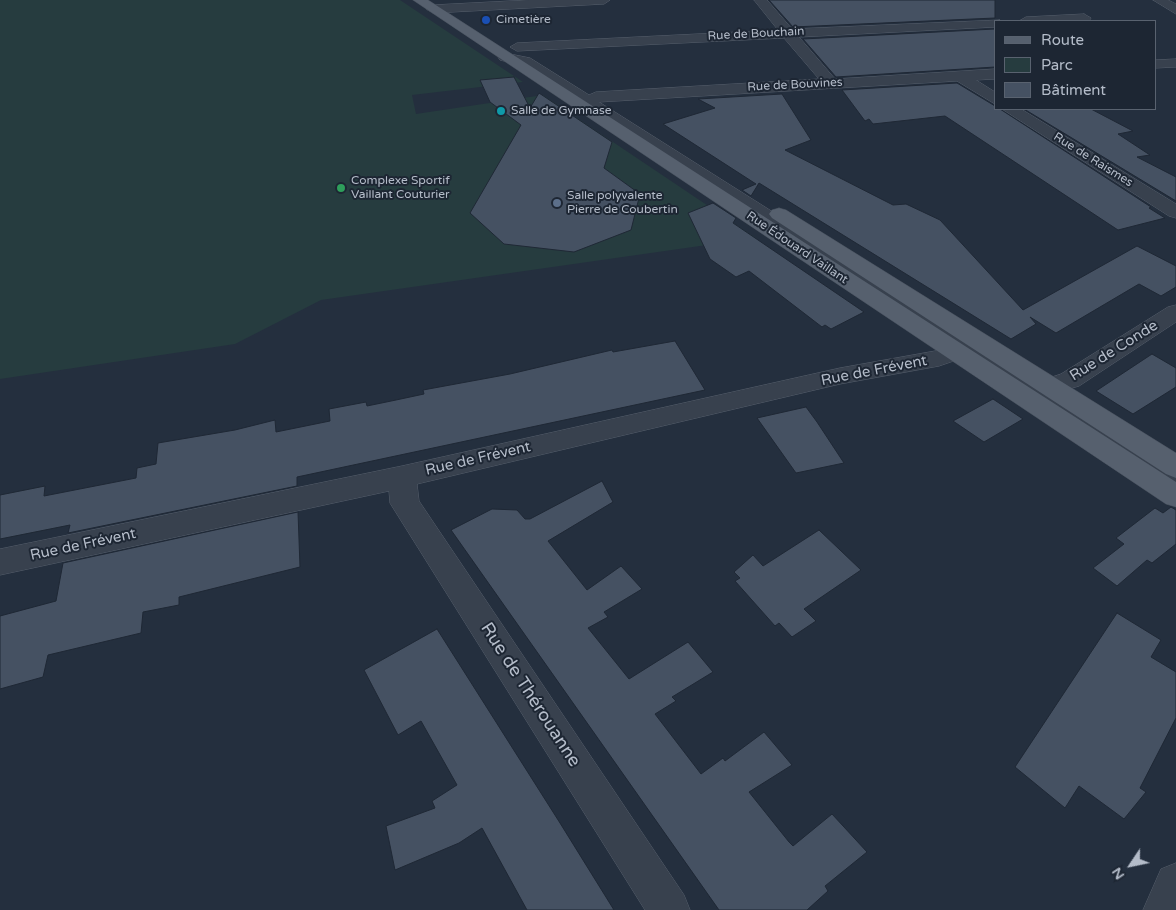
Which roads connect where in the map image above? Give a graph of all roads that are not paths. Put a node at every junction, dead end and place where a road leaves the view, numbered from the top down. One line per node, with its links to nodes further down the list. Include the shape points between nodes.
1 (419, 0): 6 (main road, Rue Édouard Vaillant)
2 (604, 0): 6 (street)
3 (760, 0): 10 (street)
4 (1159, 0): 7 (street)
5 (1062, 5): 8 (street)
6 (443, 6): 11 (main road, Rue Édouard Vaillant)
7 (1176, 10)
8 (1086, 20)
9 (994, 23): 10 (street, Rue de Bouchain)
10 (787, 33): 11 (street, Rue de Bouchain); 16 (street)
11 (511, 52): 17 (main road, Rue Édouard Vaillant); 22 (main road, Rue Édouard Vaillant); 26 (street)
12 (1176, 63): 13 (street)
13 (1156, 64)
14 (994, 74): 15 (street, Rue de Bouvines)
15 (960, 76): 16 (street, Rue de Bouvines); 18 (street)
16 (830, 83): 17 (street, Rue de Bouvines)
17 (596, 97): 23 (main road, Rue Édouard Vaillant)
18 (994, 98)
19 (1012, 110): 20 (street, Rue de Raismes)
20 (1176, 212)
21 (1176, 312): 23 (street, Rue de Conde, via 1070,380)
22 (956, 352): 25 (street, Rue de Frévent); 27 (main road, Rue Édouard Vaillant)
23 (1050, 386): 24 (main road, Rue Édouard Vaillant)
24 (1176, 466)
25 (402, 477): 28 (street, Rue de Frévent); 30 (street, Rue de Thérouanne, via 405,503)
26 (1176, 481)
27 (1176, 496)
28 (0, 562)
29 (1176, 884): 31 (street)
30 (669, 910)
31 (1164, 910)

